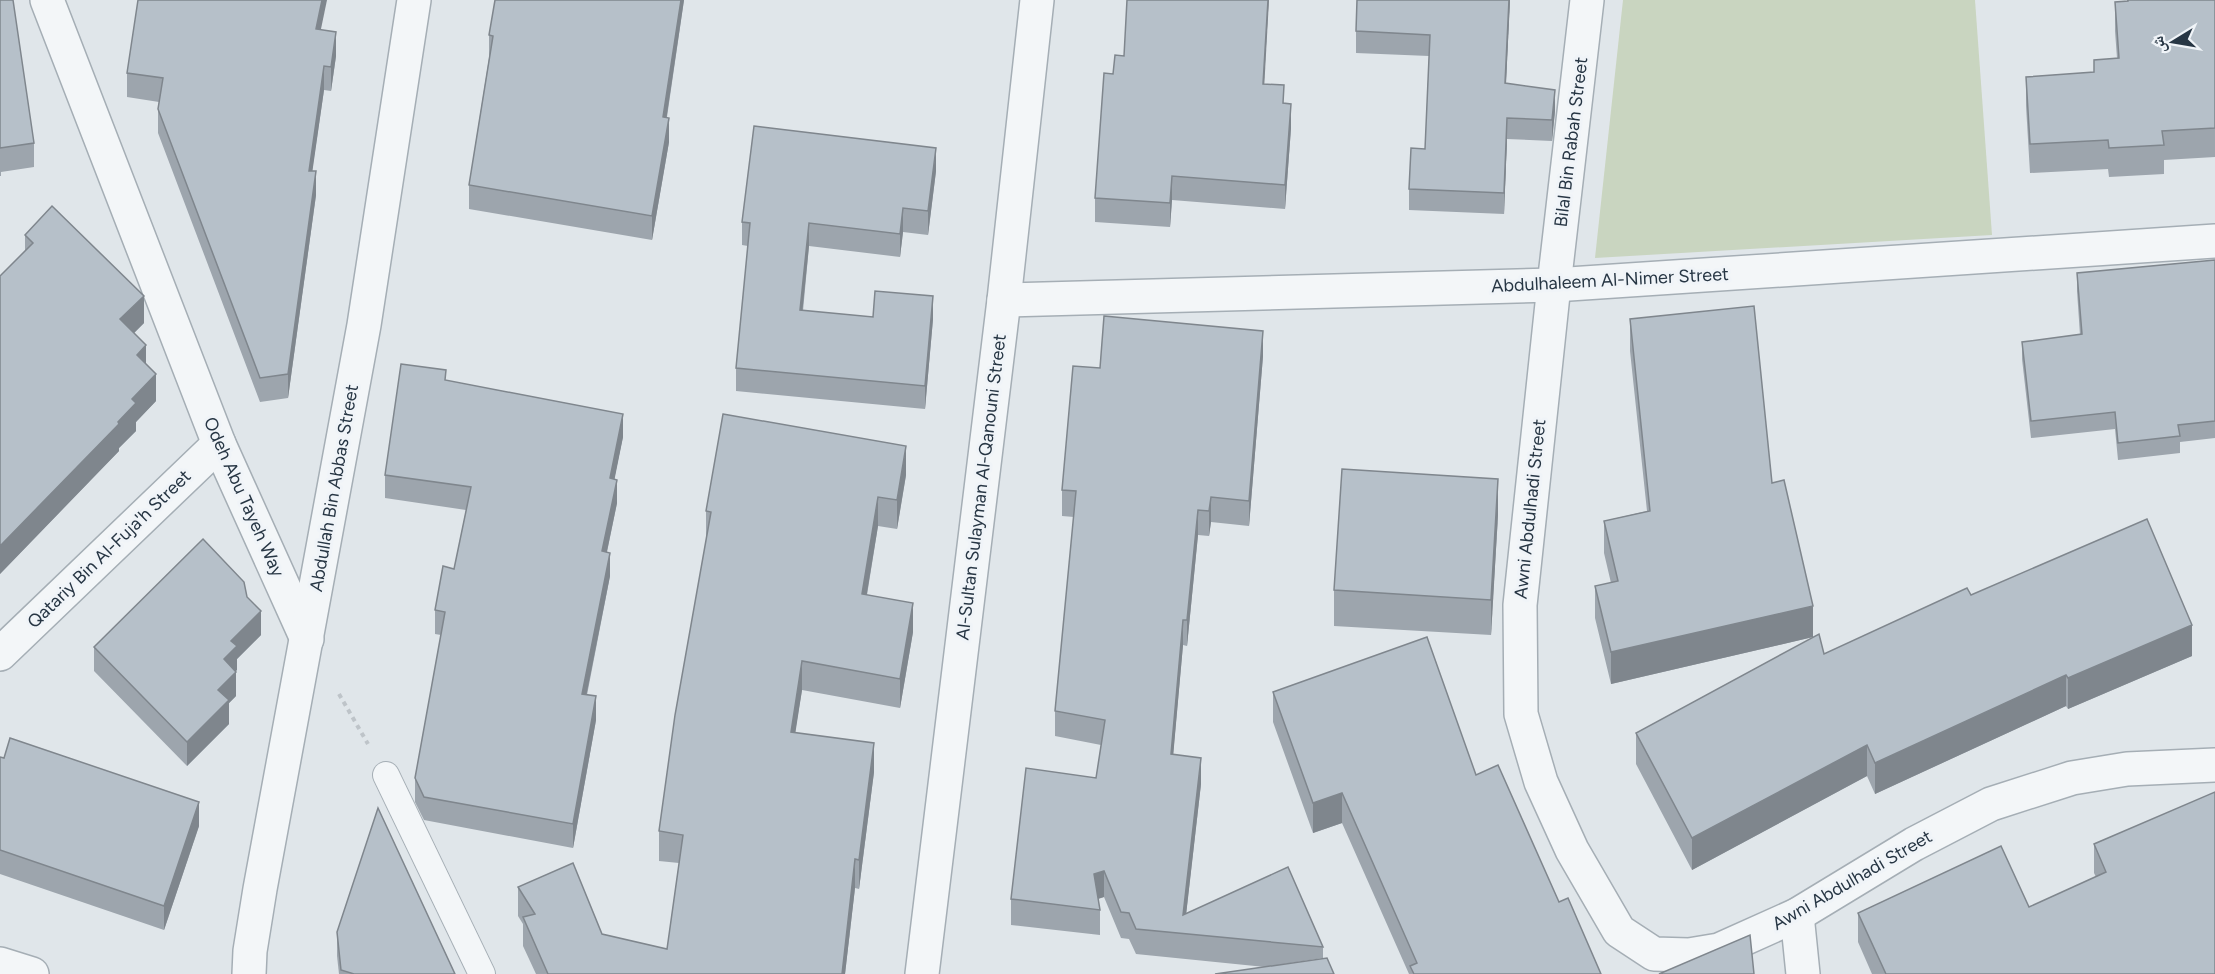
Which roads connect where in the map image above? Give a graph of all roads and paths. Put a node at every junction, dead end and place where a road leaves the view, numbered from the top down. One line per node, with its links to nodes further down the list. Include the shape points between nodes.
1 (47, 0): 8 (street, Odeh Abu Tayeh Way)
2 (414, 0): 9 (street, Abdullah Bin Abbas Street, via 364,325)
3 (1037, 0): 7 (street, Al-Sultan Sulayman Al-Qanouni Street)
4 (1587, 0): 6 (street, Bilal Bin Rabah Street)
5 (2215, 241): 6 (street, Abdulhaleem Al-Nimer Street)
6 (1554, 285): 7 (street, Abdulhaleem Al-Nimer Street); 13 (street, Awni Abdulhadi Street, via 1520,605 1521,714 1541,782 1572,850 1619,931 1654,954 1689,955 1719,950)
7 (1004, 300): 18 (street, Al-Sultan Sulayman Al-Qanouni Street)
8 (219, 444): 9 (street, Odeh Abu Tayeh Way); 10 (street, Qatariy Bin Al-Fuja'h Street)
9 (307, 639): 12 (path); 16 (street, Abdullah Bin Abbas Street, via 260,889)
10 (0, 654)
11 (2215, 765): 13 (street, Awni Abdulhadi Street, via 2127,769 2072,778 1991,804 1914,844)
12 (386, 775): 17 (lane)
13 (1797, 915): 19 (street)
14 (0, 964): 15 (street)
15 (32, 974)
16 (249, 974)
17 (482, 974)
18 (922, 974)
19 (1803, 974)

